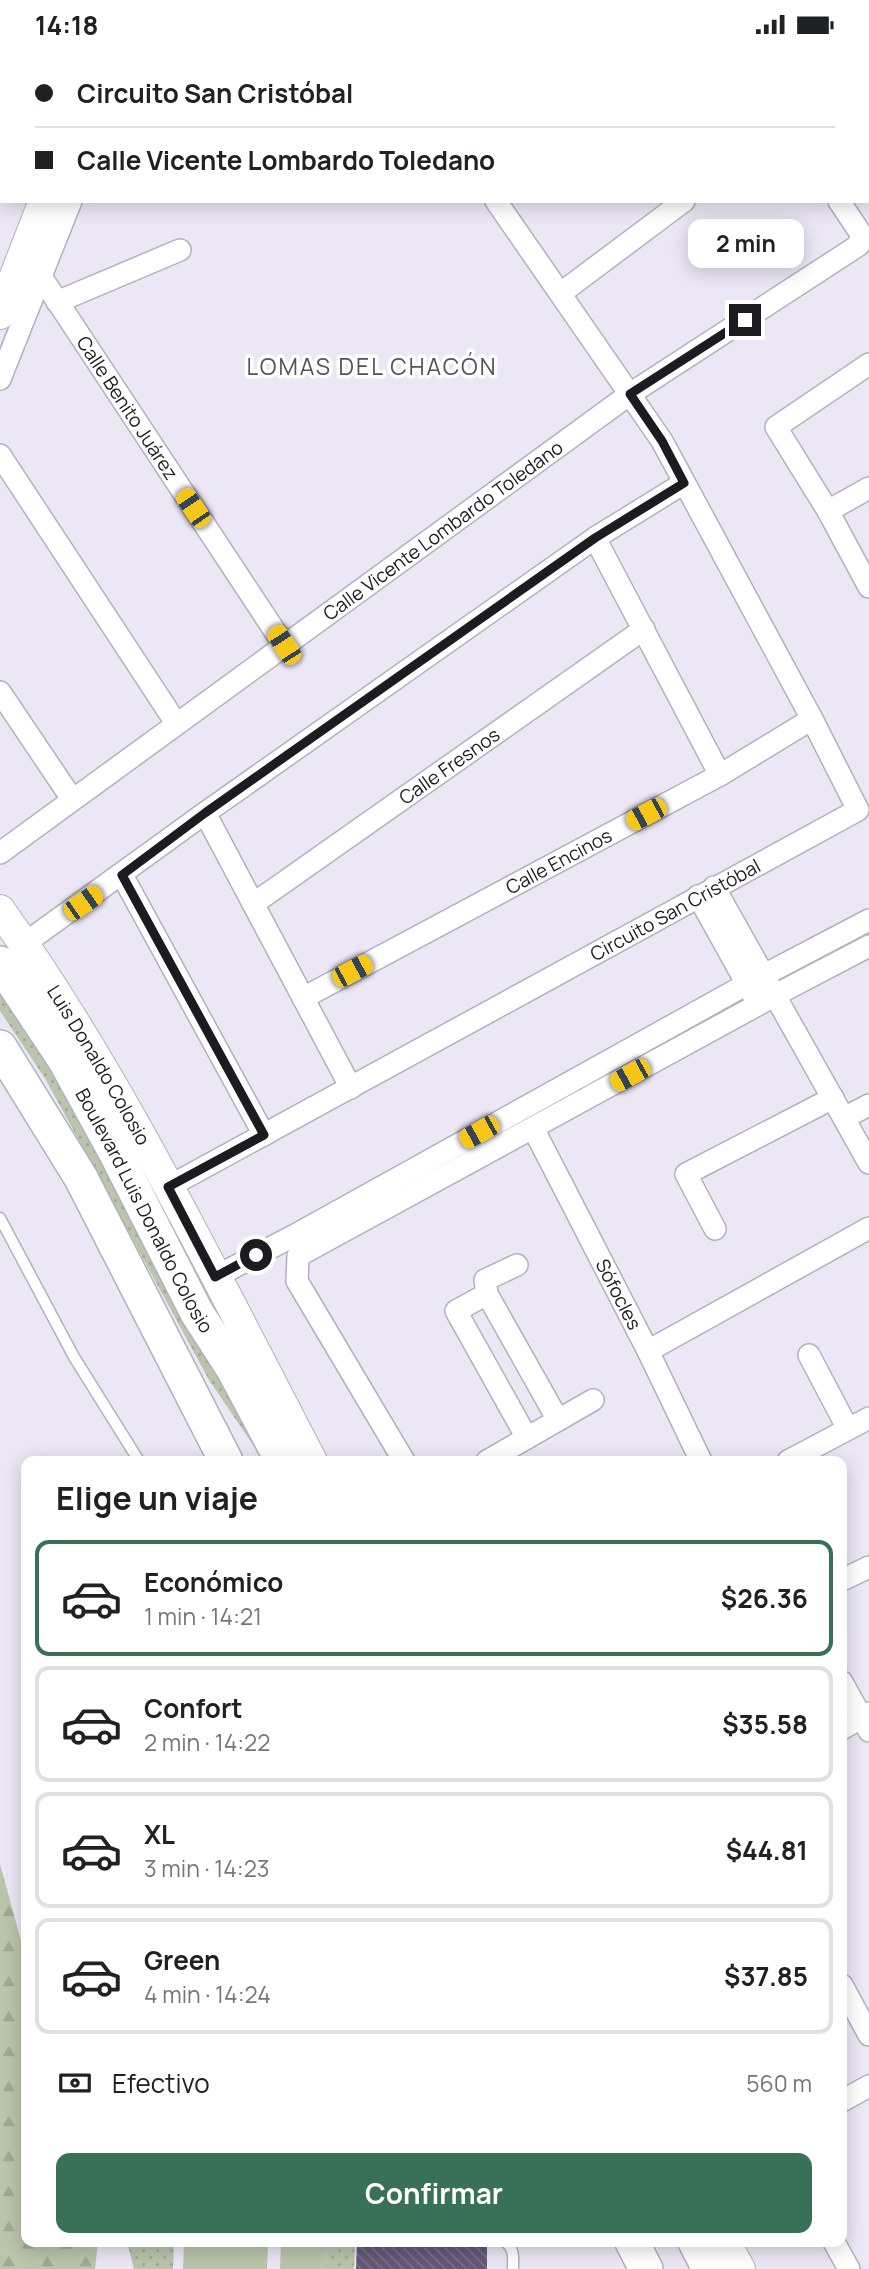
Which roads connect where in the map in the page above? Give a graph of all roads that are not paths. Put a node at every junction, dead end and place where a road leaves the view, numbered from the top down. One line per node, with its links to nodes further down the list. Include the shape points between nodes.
1 (70, 203): 8 (street)
2 (497, 203): 9 (street, Circuito San Cristóbal)
3 (681, 203): 9 (street)
4 (840, 203): 14 (street, Calle Vicente Lombardo Toledano, via 861,234 859,245)
5 (42, 207): 7 (street, via 14,234); 11 (street)
6 (180, 250): 10 (street)
7 (0, 273)
8 (40, 275): 10 (street, Calle Benito Juárez); 13 (street)
9 (561, 293): 14 (street, Circuito San Cristóbal)
10 (57, 302): 22 (street, Calle Benito Juárez)
11 (0, 314)
12 (869, 364): 18 (street, via 776,427)
13 (0, 379)
14 (630, 394): 16 (street, Circuito San Cristóbal); 22 (street, Calle Vicente Lombardo Toledano)
15 (0, 455): 25 (street)
16 (684, 483): 19 (street); 24 (street, Circuito San Cristóbal)
17 (869, 488): 18 (street)
18 (828, 510): 20 (street)
19 (595, 538): 21 (street); 28 (street)
20 (869, 587)
21 (644, 629): 26 (street); 32 (street, Calle Fresnos)
22 (284, 645): 25 (street, Calle Vicente Lombardo Toledano)
23 (0, 692): 27 (street)
24 (812, 719): 26 (street, Calle Encinos); 31 (street, Circuito San Cristóbal, via 858,810)
25 (176, 723): 27 (street, Calle Vicente Lombardo Toledano)
26 (720, 775): 38 (street, Calle Encinos)
27 (72, 799): 29 (street, Calle Vicente Lombardo Toledano)
28 (205, 813): 30 (street); 32 (street)
29 (0, 853)
30 (122, 875): 36 (street); 46 (street)
31 (706, 892): 37 (street); 41 (street, Circuito San Cristóbal)
32 (253, 904): 38 (street)
33 (0, 910): 36 (street, Luis Donaldo Colosio)
34 (869, 920): 37 (street)
35 (869, 946): 39 (street)
36 (12, 954): 48 (street, Luis Donaldo Colosio, via 78,1028); 64 (main road, Boulevard Luis Donaldo Colosio, via 197,1313)
37 (756, 980): 39 (street); 53 (street)
38 (303, 998): 41 (street)
39 (767, 1000): 42 (street); 45 (street)
40 (0, 1047): 63 (main road, via 81,1178)
41 (351, 1088): 46 (street, Circuito San Cristóbal)
42 (833, 1098): 44 (street); 51 (street, via 687,1174)
43 (869, 1105): 44 (street)
44 (844, 1118): 47 (street)
45 (533, 1128): 55 (street, Sófocles); 66 (street, via 298,1256 297,1282)
46 (264, 1135): 48 (street, Circuito San Cristóbal)
47 (869, 1163)
48 (168, 1187): 53 (street, Luis Donaldo Colosio)
49 (0, 1218): 62 (lane, via 74,1357)
50 (869, 1227): 55 (street)
51 (715, 1229)
52 (517, 1265): 54 (street)
53 (215, 1277): 65 (street, Luis Donaldo Colosio)
54 (486, 1287): 59 (street); 61 (street, via 456,1311)
55 (648, 1351): 68 (street, Sófocles)
56 (809, 1355): 60 (street)
57 (593, 1400): 59 (street)
58 (869, 1418): 60 (street)
59 (558, 1420): 61 (street)
60 (848, 1429): 69 (street)
61 (527, 1437): 67 (street)
62 (135, 1456)
63 (223, 1456)
64 (279, 1456)
65 (309, 1456)
66 (401, 1456)
67 (495, 1456)
68 (699, 1456)
69 (797, 1456)
70 (869, 1567): 71 (street)
71 (847, 1578)
72 (847, 1690): 73 (street)
73 (867, 1720): 74 (street)
74 (847, 1727)
75 (847, 1994): 76 (street)
76 (869, 2035)
77 (869, 2086): 78 (street)
78 (847, 2098)
79 (511, 2247): 83 (lane)
80 (698, 2247): 84 (main road)
81 (728, 2247): 85 (street)
82 (837, 2247): 86 (street)
83 (513, 2269)
84 (709, 2269)
85 (740, 2269)
86 (849, 2269)

